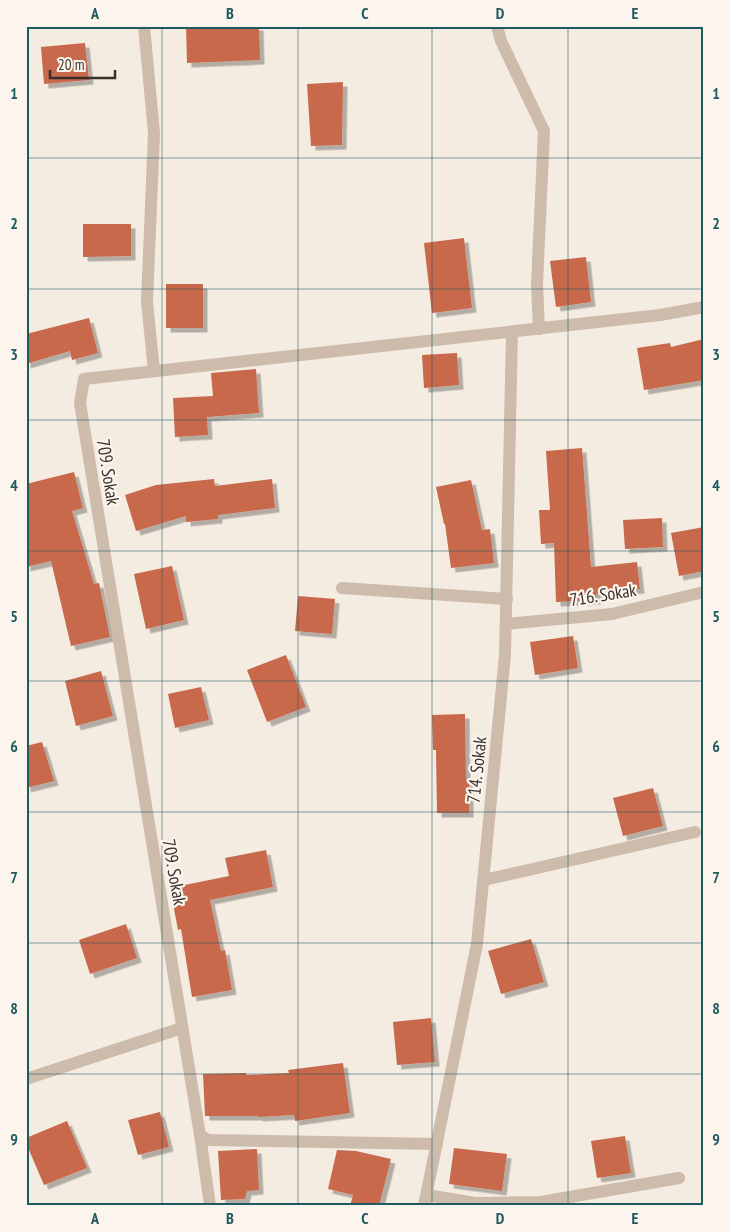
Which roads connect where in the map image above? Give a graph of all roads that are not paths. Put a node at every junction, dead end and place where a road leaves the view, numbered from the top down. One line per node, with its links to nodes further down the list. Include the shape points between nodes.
1 (144, 26): 6 (street, via 154,133 147,302)
2 (497, 26): 4 (street, via 544,131 537,284)
3 (704, 307): 4 (street)
4 (540, 329): 5 (street)
5 (512, 332): 6 (street); 9 (street, 714. Sokak)
6 (154, 372): 13 (street, 709. Sokak, via 84,379 80,403)
7 (342, 588): 9 (street)
8 (704, 592): 10 (street, 716. Sokak, via 612,614)
9 (507, 599): 10 (street, 714. Sokak)
10 (506, 624): 12 (street, 714. Sokak)
11 (696, 832): 12 (street)
12 (484, 880): 16 (street, 714. Sokak, via 477,944)
13 (182, 1028): 14 (street); 15 (street, 709. Sokak)
14 (26, 1079)
15 (200, 1135): 16 (street, via 208,1140); 19 (street, 709. Sokak)
16 (437, 1144): 18 (street, 714. Sokak)
17 (679, 1178): 18 (street, via 541,1202)
18 (426, 1200)
19 (210, 1206)

